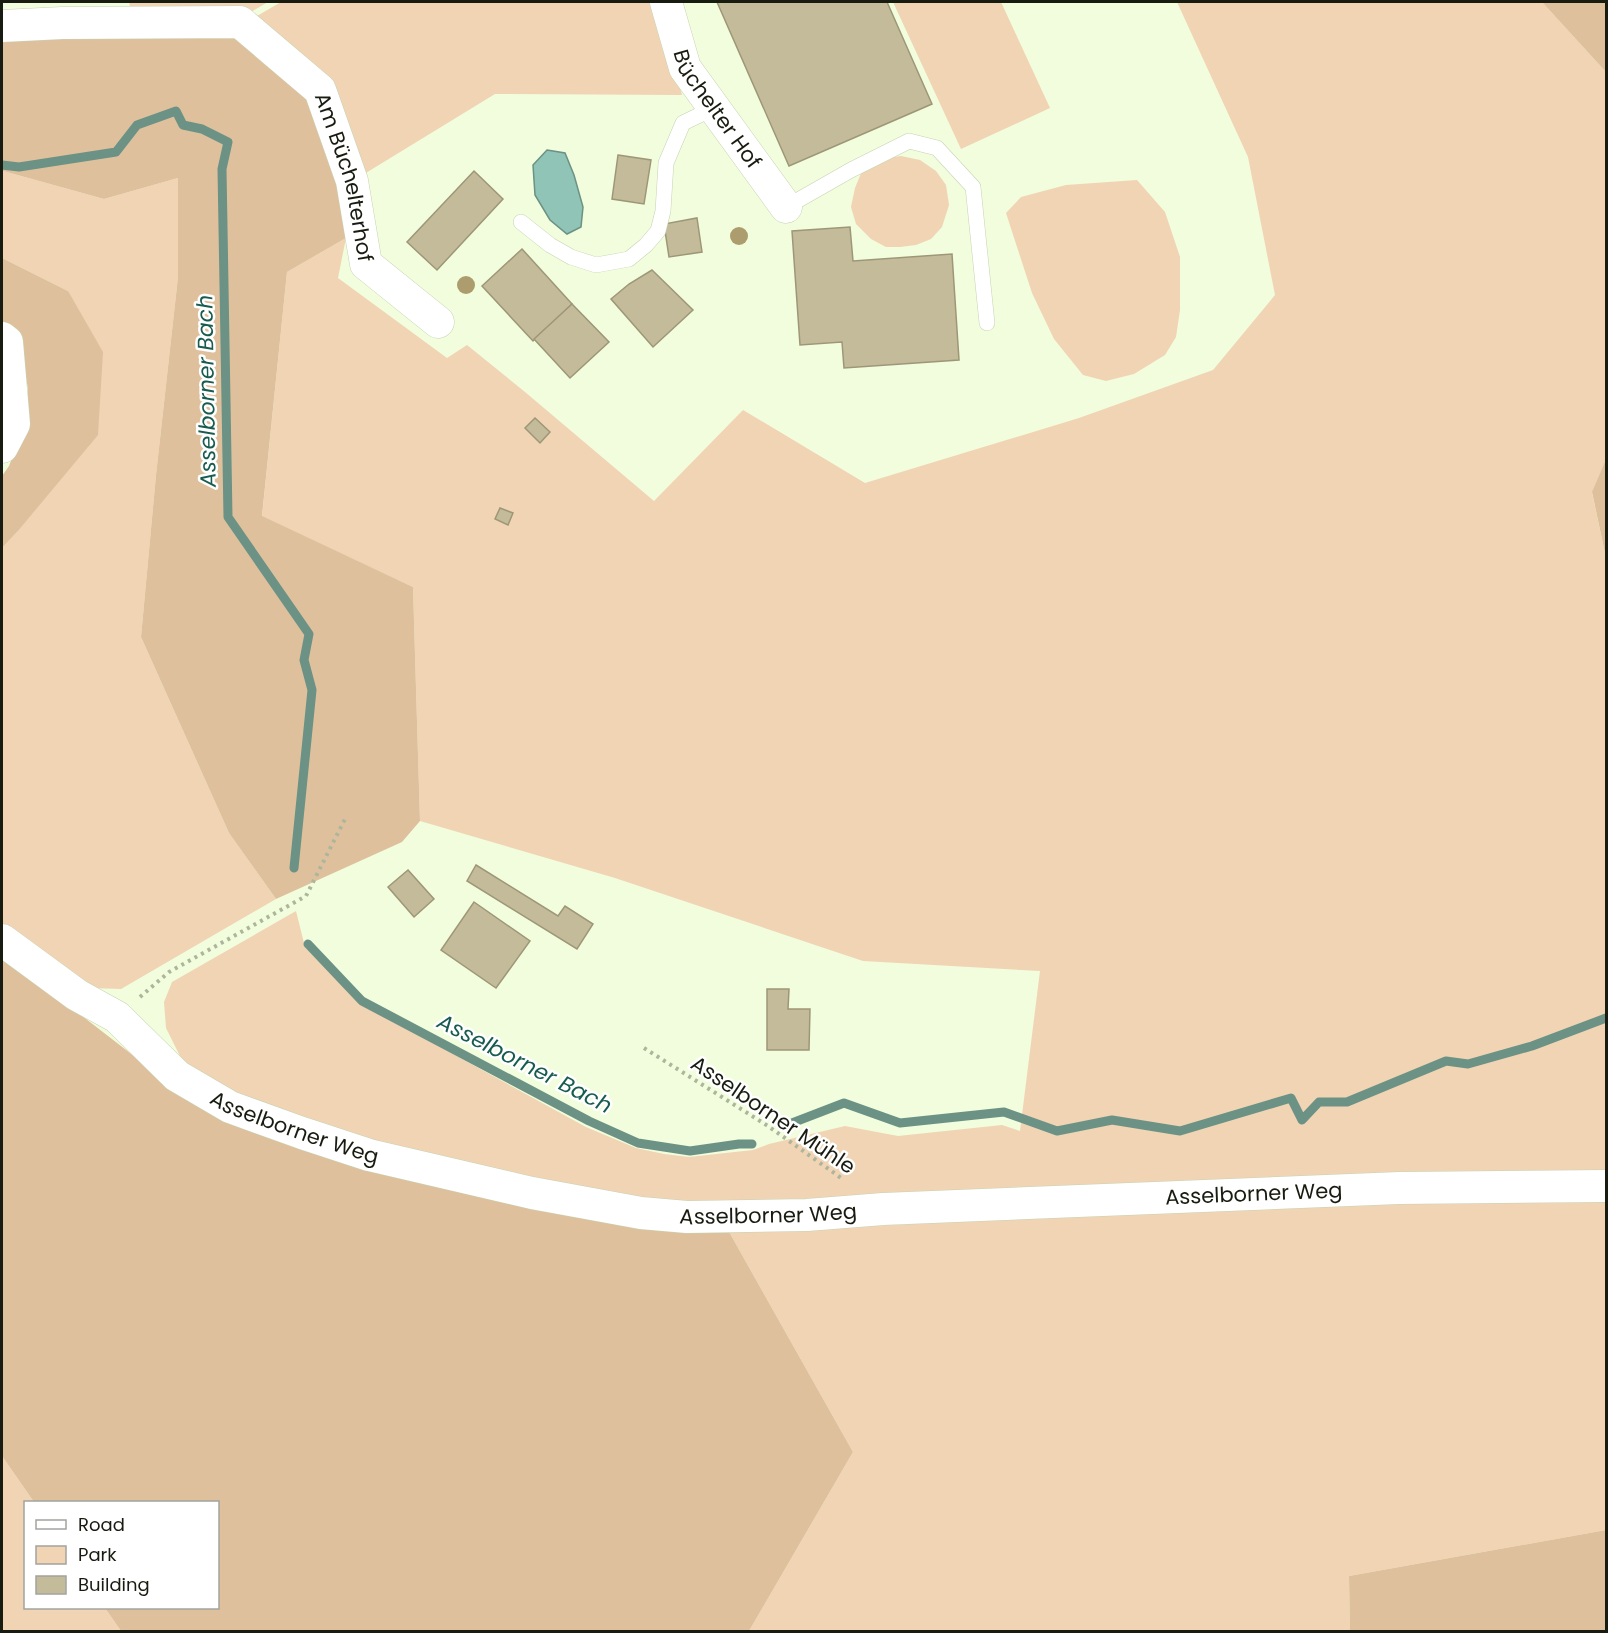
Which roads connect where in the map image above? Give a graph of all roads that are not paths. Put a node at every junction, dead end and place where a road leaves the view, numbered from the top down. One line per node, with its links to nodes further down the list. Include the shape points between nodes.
1 (666, 2): 3 (street, Büchelter Hof, via 686,68)
2 (2, 26): 6 (street, Am Büchelterhof, via 240,22 320,90 352,181 366,264)
3 (714, 108): 4 (street, Büchelter Hof); 5 (lane, via 683,123 666,164 658,231 629,259 596,266 550,246)
4 (786, 207): 7 (lane, via 909,141 937,148 973,187)
5 (521, 222)
6 (438, 322)
7 (987, 323)
8 (2, 338): 9 (street, via 7,342 14,424)
9 (2, 447)
10 (2, 940): 11 (street, Asselborner Weg, via 76,995 117,1017 177,1076 230,1107 369,1155 532,1193 641,1213 687,1217 807,1215 1292,1191)
11 (1606, 1186)

